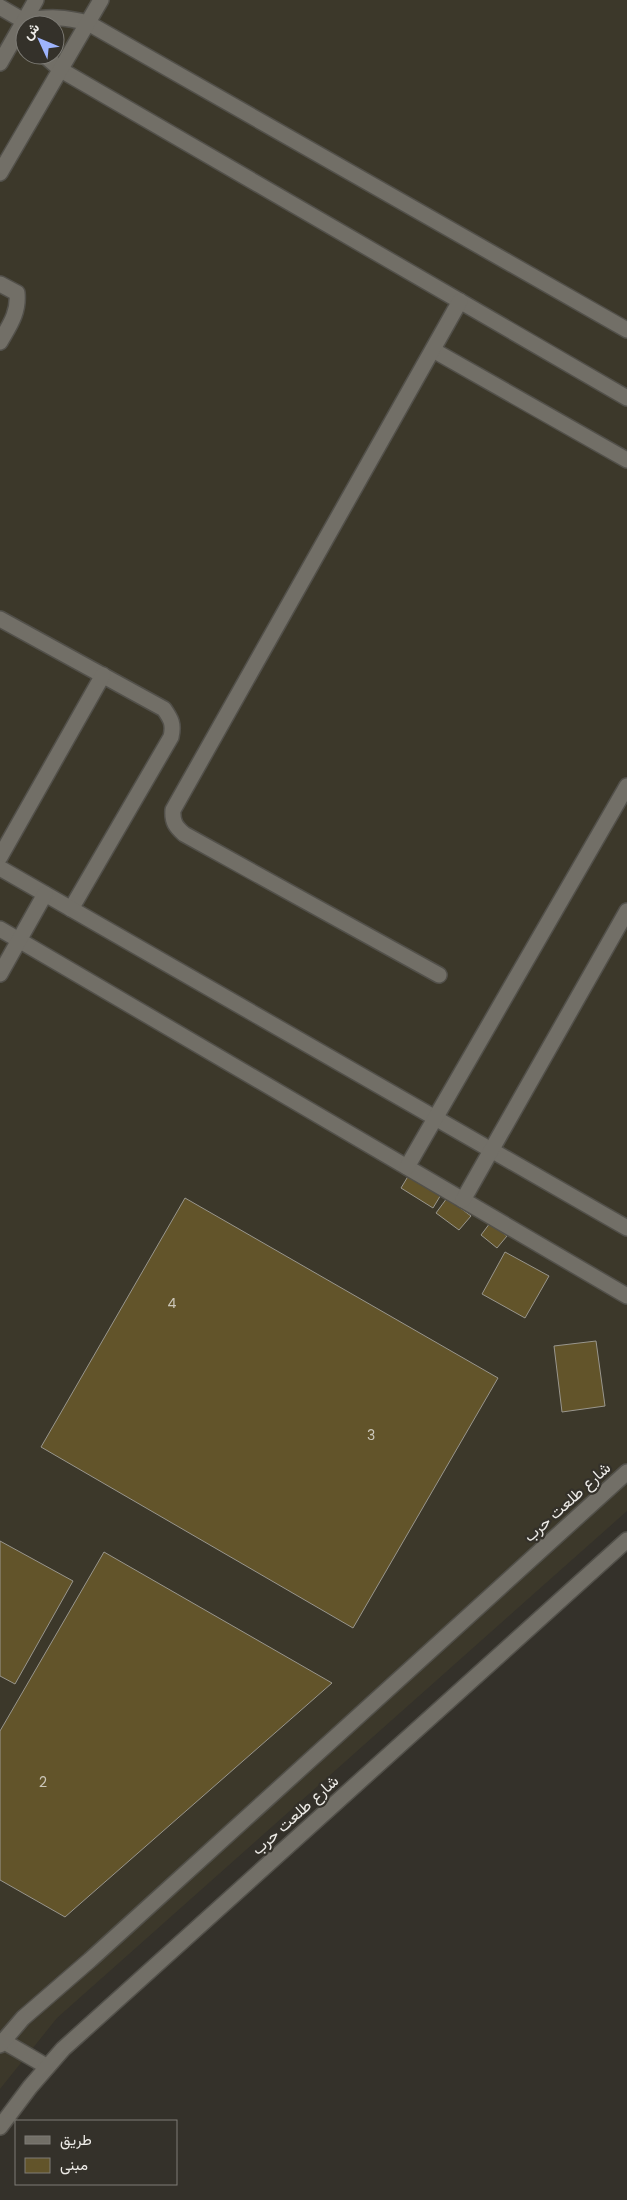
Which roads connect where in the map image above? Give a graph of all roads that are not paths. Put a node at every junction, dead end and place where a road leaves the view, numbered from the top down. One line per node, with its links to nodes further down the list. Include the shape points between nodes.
1 (36, 0): 4 (main road)
2 (101, 0): 7 (main road)
3 (0, 6): 5 (main road)
4 (29, 15)
5 (15, 16)
6 (65, 17): 7 (main road)
7 (88, 23): 11 (main road); 15 (main road)
8 (15, 39): 9 (main road)
9 (0, 63)
10 (55, 65): 11 (main road)
11 (61, 70): 12 (main road); 14 (main road)
12 (0, 173)
13 (0, 284): 16 (main road, via 17,293 18,304 15,317)
14 (460, 302): 17 (main road); 18 (main road)
15 (627, 330)
16 (0, 342)
17 (433, 350): 19 (main road); 31 (main road, via 173,810 172,819 184,834)
18 (627, 398)
19 (627, 460)
20 (0, 619): 21 (main road)
21 (103, 675): 23 (main road); 26 (main road, via 164,709 172,719 172,736)
22 (627, 786): 32 (main road)
23 (0, 857)
24 (0, 868): 25 (main road)
25 (45, 894): 26 (main road); 29 (main road)
26 (71, 909): 32 (main road)
27 (627, 911): 33 (main road)
28 (0, 930): 29 (main road)
29 (19, 941): 30 (main road); 34 (main road)
30 (0, 974)
31 (439, 975)
32 (436, 1118): 33 (main road); 34 (main road)
33 (491, 1150): 35 (main road); 36 (main road)
34 (407, 1167): 35 (main road)
35 (463, 1200): 37 (main road)
36 (627, 1228)
37 (627, 1296)
38 (627, 1472): 40 (main road, شارع طلعت حرب, via 23,2018)
39 (627, 1540): 41 (main road, شارع طلعت حرب, via 115,2000)
40 (1, 2042): 41 (main road)
41 (46, 2066): 42 (main road, شارع طلعت حرب)
42 (5, 2108): 43 (main road, شارع طلعت حرب)
43 (0, 2127)

